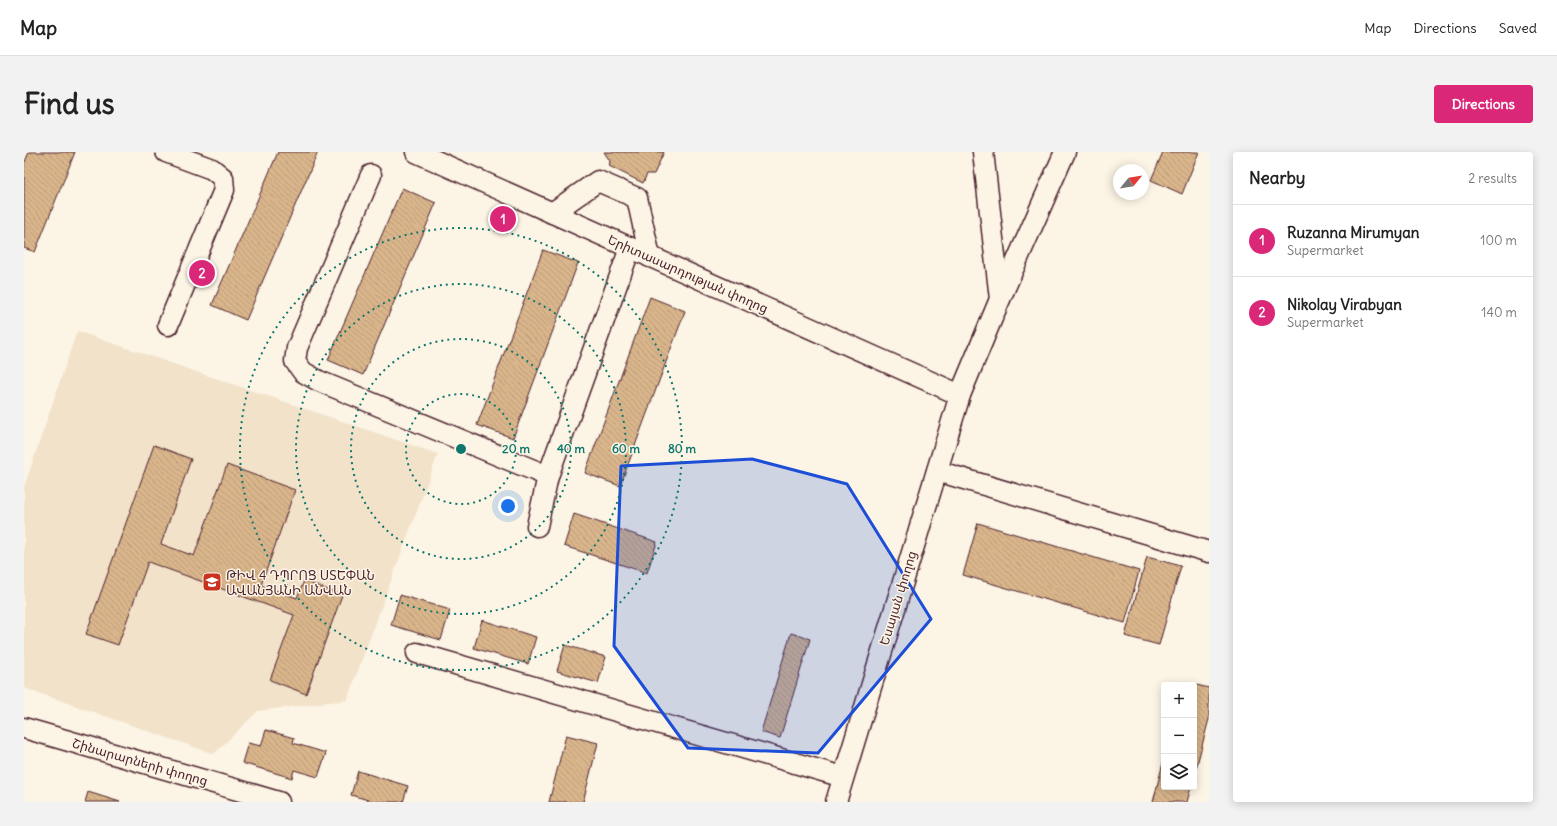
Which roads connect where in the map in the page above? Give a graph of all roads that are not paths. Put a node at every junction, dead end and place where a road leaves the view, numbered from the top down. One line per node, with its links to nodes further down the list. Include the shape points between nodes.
1 (166, 152): 10 (street, via 212,169 222,178 224,190)
2 (416, 152): 6 (street, Երիտասարդության փողոց)
3 (983, 152): 9 (street)
4 (1065, 152): 9 (street, Եսայան փողոց)
5 (371, 175): 13 (street, via 297,348 294,361 303,372 319,381)
6 (552, 213): 7 (street, Երիտասարդության փողոց); 8 (street, via 598,182 637,198)
7 (630, 248): 8 (street, Երիտասարդության փողոց); 13 (street)
8 (650, 257): 11 (street, Երիտասարդության փողոց)
9 (1000, 299): 11 (street, Եսայան փողոց)
10 (168, 326)
11 (960, 395): 12 (street, Եսայան փողոց)
12 (937, 471): 15 (street); 18 (street, Եսայան փողոց)
13 (548, 476): 14 (street)
14 (537, 526)
15 (1209, 552)
16 (417, 654): 18 (street)
17 (24, 728): 19 (street, Շինարարների փողոց)
18 (843, 777): 20 (street, Եսայան փողոց)
19 (278, 802)
20 (836, 802)

